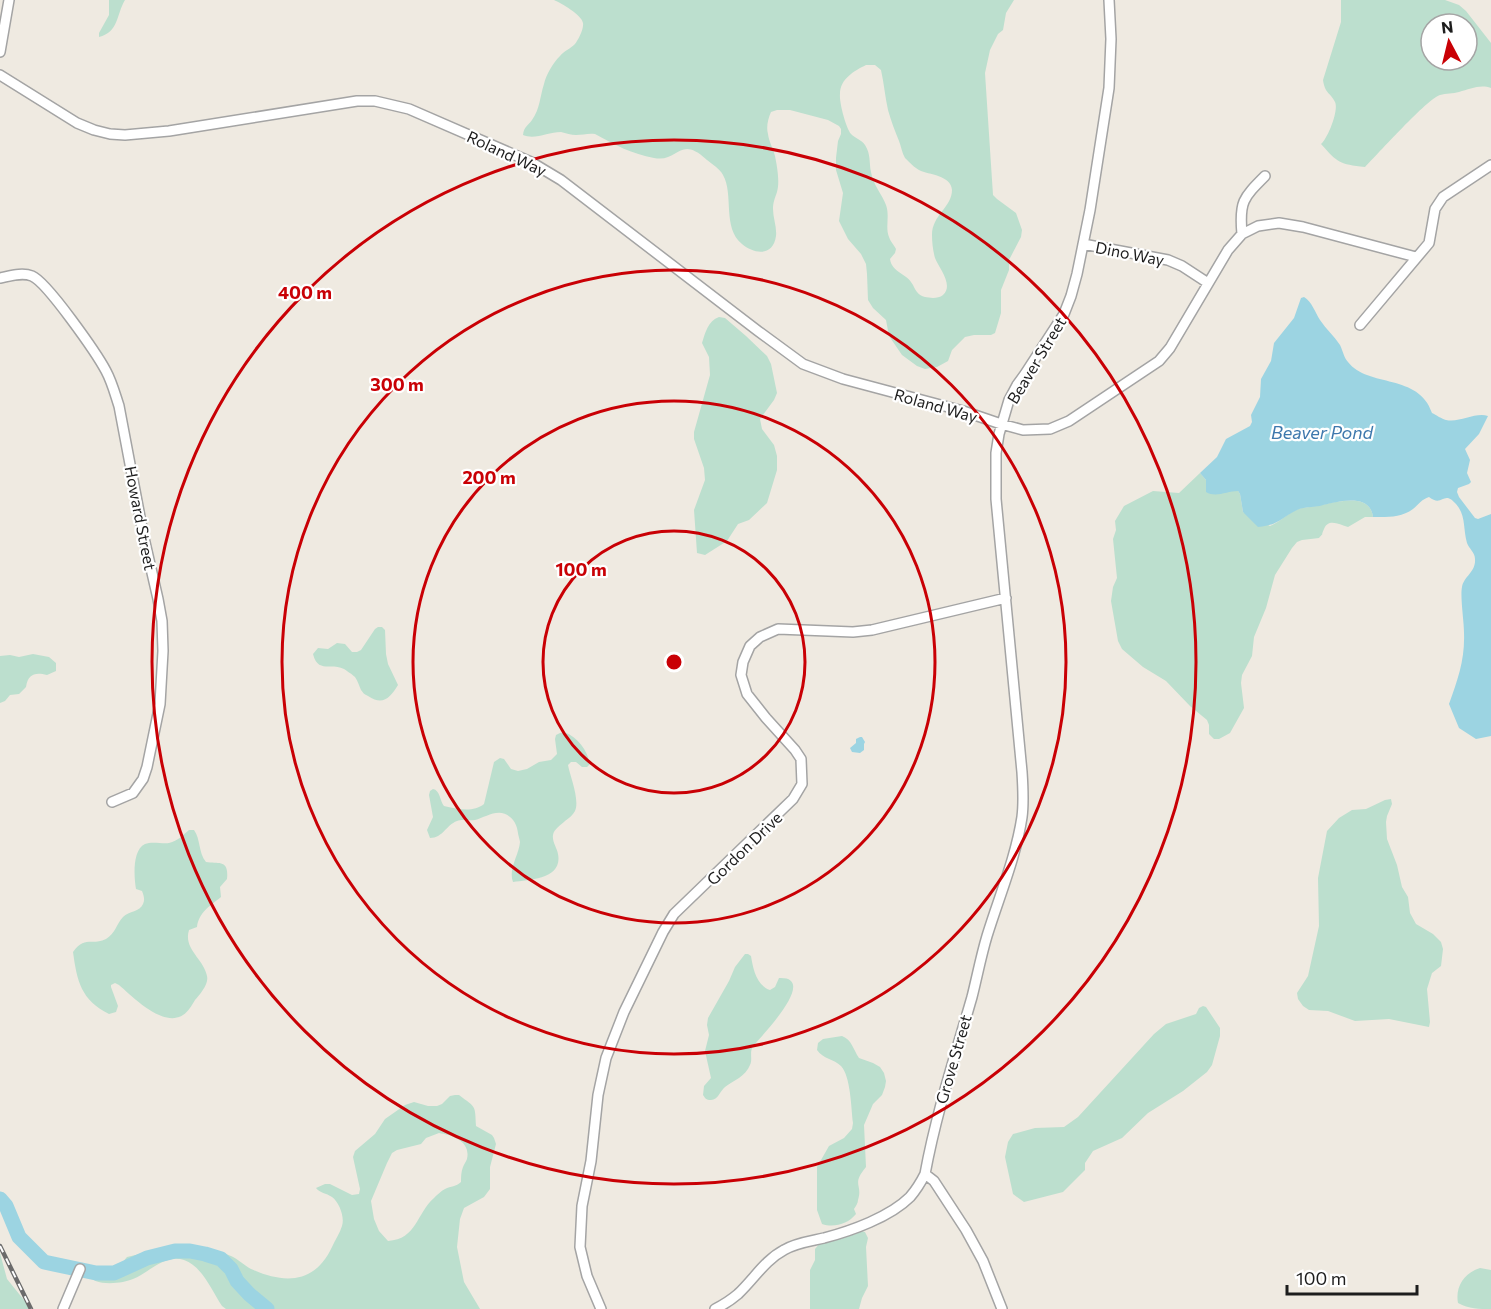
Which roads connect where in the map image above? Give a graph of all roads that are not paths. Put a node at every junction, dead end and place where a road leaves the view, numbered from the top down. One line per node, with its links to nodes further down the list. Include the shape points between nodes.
1 (9, 0): 3 (street)
2 (1109, 0): 8 (street, Beaver Street, via 1109,88)
3 (0, 52)
4 (0, 75): 13 (street, Roland Way, via 77,123 125,135 357,101 409,109 531,162 561,180 803,364)
5 (1491, 165): 9 (street, via 1443,197 1435,209 1429,243)
6 (1265, 176): 7 (street, via 1243,201)
7 (1242, 234): 9 (street, via 1258,226 1279,223); 11 (street, Roland Way)
8 (1083, 244): 11 (street, Dino Way, via 1167,260); 13 (street, Beaver Street, via 1064,314 1017,385)
9 (1416, 257): 12 (street)
10 (0, 278): 16 (street, Howard Street, via 30,275 45,286 105,370 119,406 162,621 163,651 160,704 143,779 133,793)
11 (1208, 283): 13 (street, Roland Way, via 1159,361 1070,421 1050,429 1023,430)
12 (1360, 325)
13 (1001, 424): 14 (street, Beaver Street, via 996,453 996,499)
14 (1006, 598): 15 (street, Beaver Street); 20 (street, Gordon Drive, via 872,630 778,629 750,646 741,675 747,694 801,759 802,784 793,799 674,914 645,966 609,1049 598,1095 580,1247)
15 (1024, 794): 17 (street, Grove Street, via 1018,838 943,1094)
16 (111, 802)
17 (925, 1174): 21 (street, via 909,1198 880,1218 782,1250 737,1295); 22 (street, via 934,1181 966,1230)
18 (80, 1269): 19 (street)
19 (63, 1309)
20 (601, 1309)
21 (715, 1309)
22 (1002, 1309)

